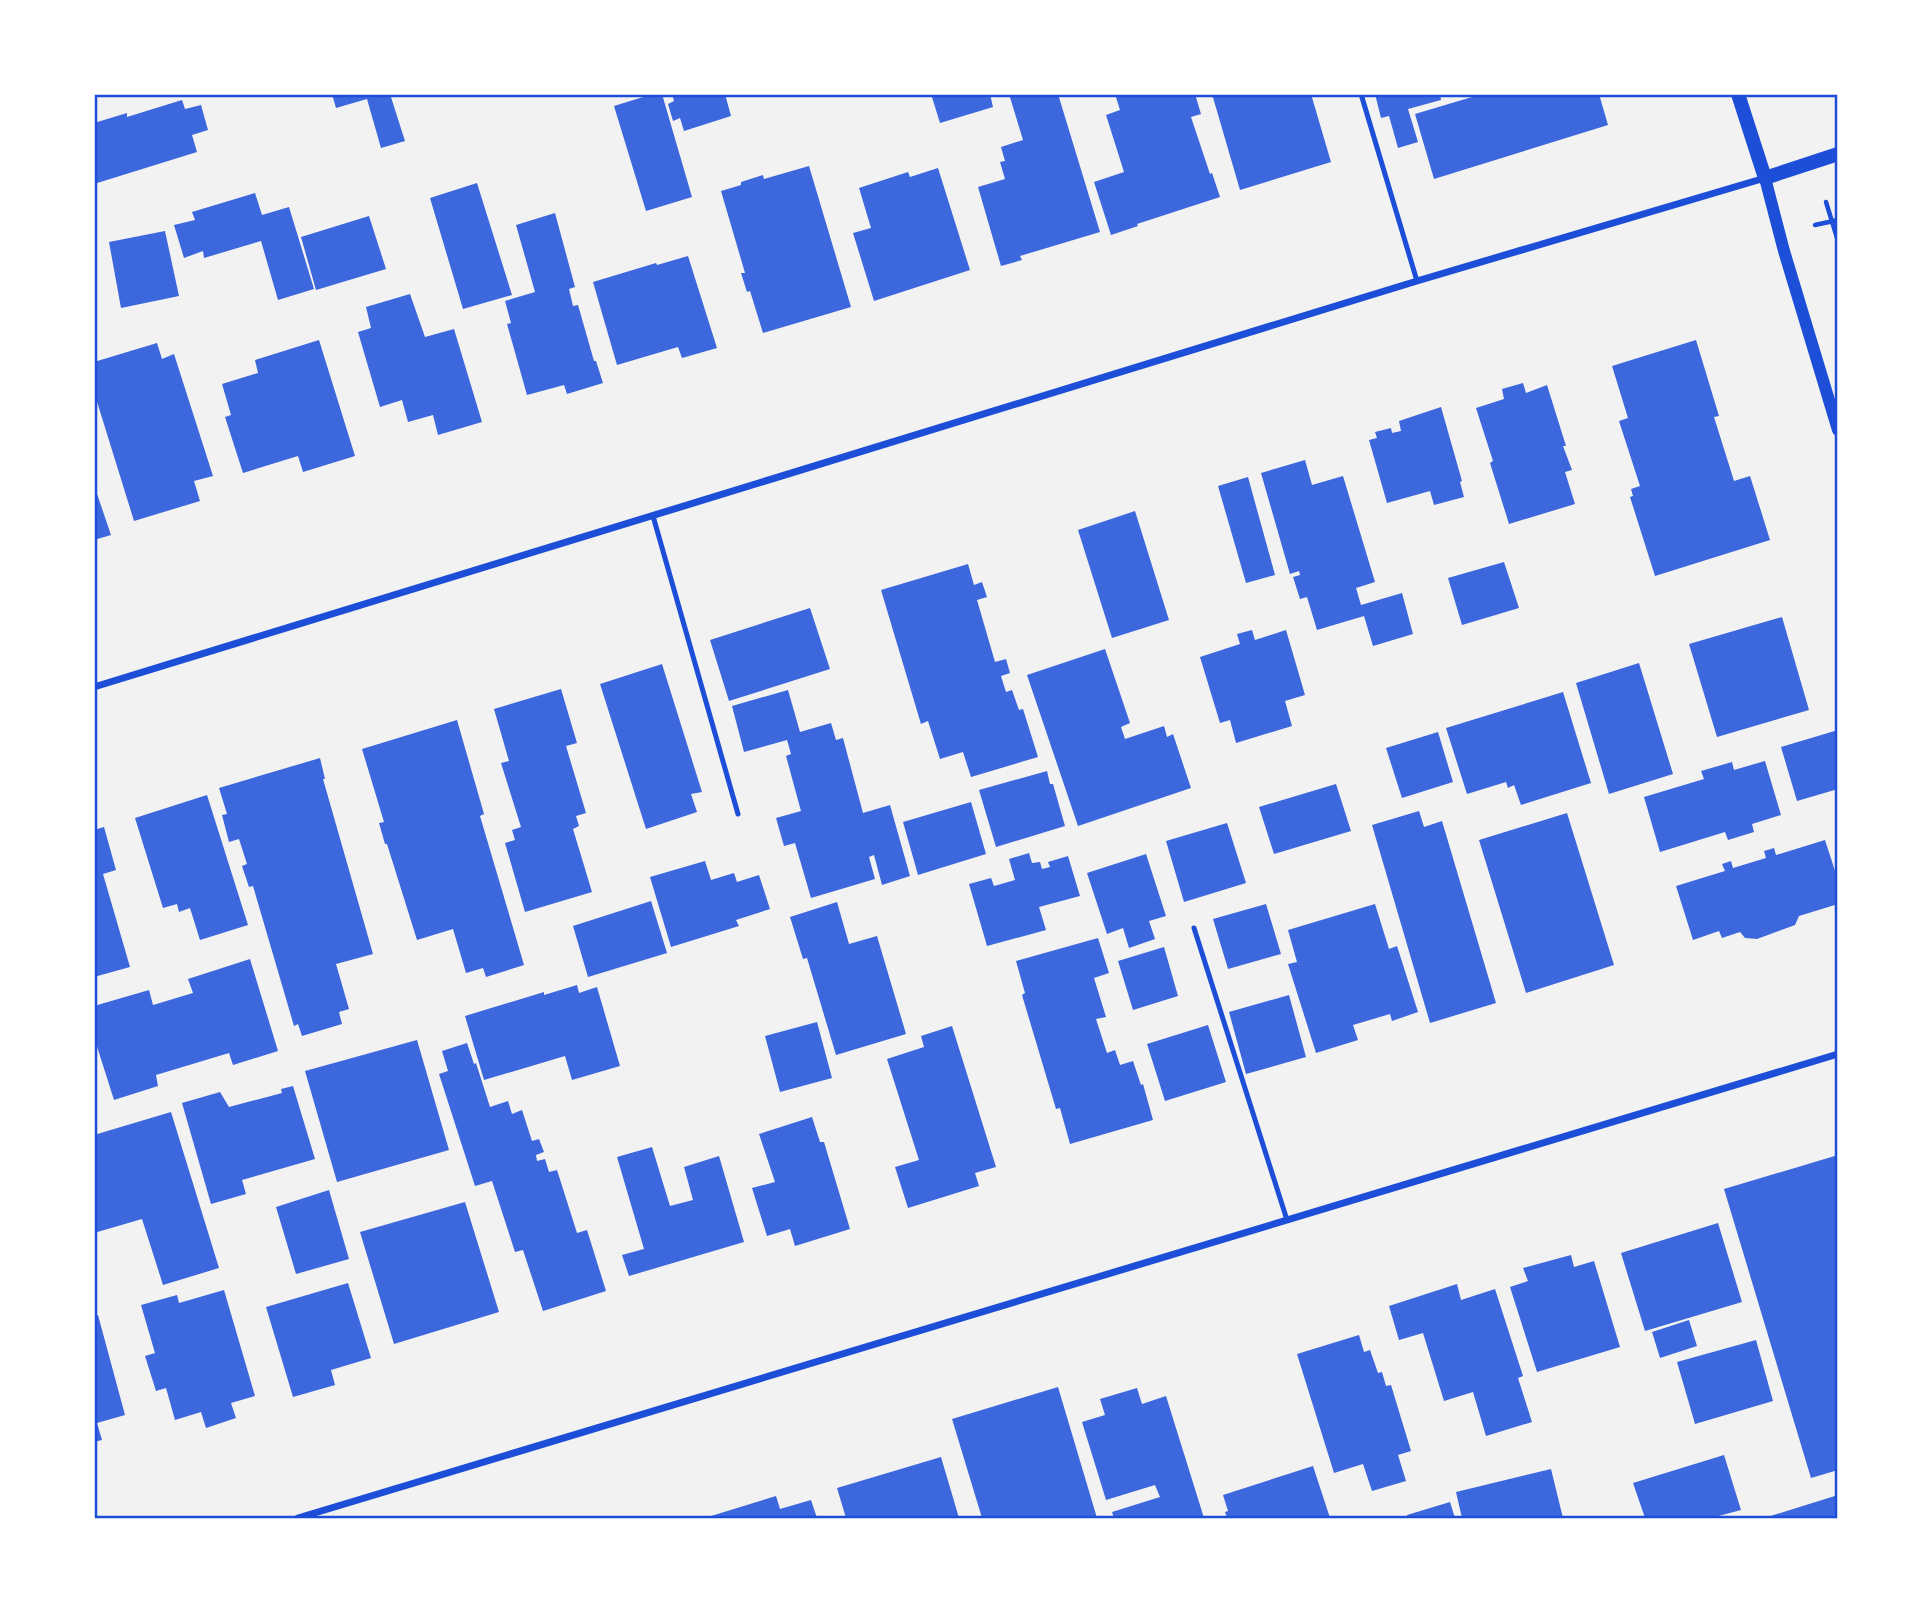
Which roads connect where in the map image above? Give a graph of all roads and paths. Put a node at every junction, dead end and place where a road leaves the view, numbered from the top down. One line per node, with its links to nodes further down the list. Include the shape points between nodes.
1 (1361, 94): 9 (lane)
2 (1738, 94): 4 (main road)
3 (1838, 154): 4 (main road)
4 (1765, 178): 9 (street); 10 (street)
5 (1826, 202): 6 (path)
6 (1834, 220): 7 (path); 8 (path)
7 (1813, 226)
8 (1838, 241)
9 (1417, 281): 11 (street)
10 (1838, 430)
11 (653, 516): 12 (street); 13 (lane)
12 (94, 687)
13 (738, 814)
14 (1194, 928): 16 (lane)
15 (1838, 1054): 16 (street)
16 (1287, 1220): 17 (street)
17 (298, 1518)

